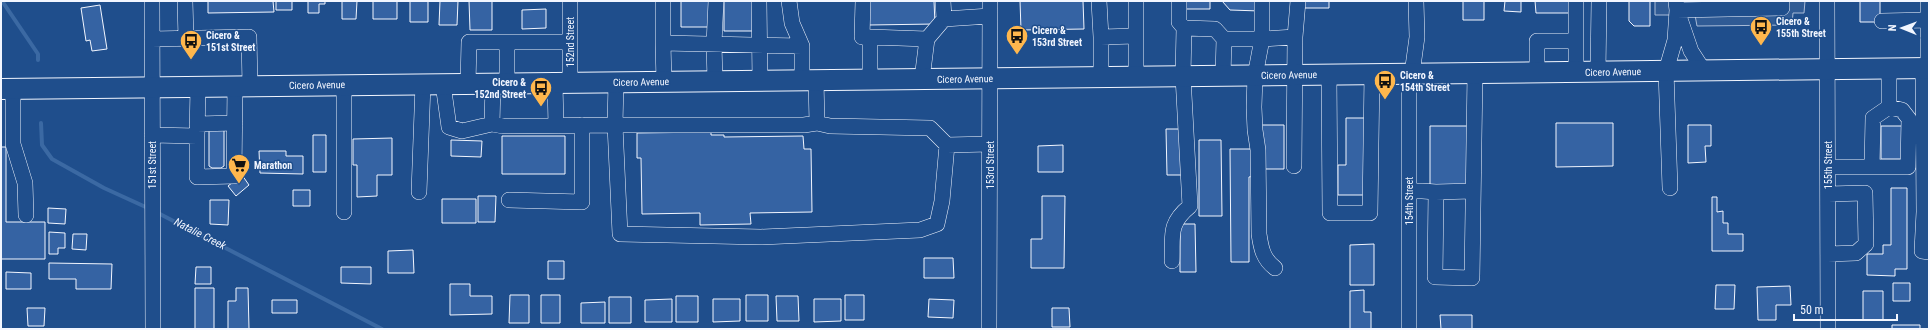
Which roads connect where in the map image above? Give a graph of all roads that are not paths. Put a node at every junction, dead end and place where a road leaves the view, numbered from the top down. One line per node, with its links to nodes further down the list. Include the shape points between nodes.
1 (152, 1): 35 (street, 151st Street)
2 (185, 1): 31 (street)
3 (570, 1): 38 (street, 152nd Street)
4 (663, 1): 39 (street)
5 (716, 1): 40 (street)
6 (759, 1): 41 (street)
7 (789, 1): 42 (street, via 792,24)
8 (862, 1): 29 (street, via 862,37)
9 (943, 1): 23 (street)
10 (1099, 1): 30 (street)
11 (1136, 1): 27 (street)
12 (1179, 1): 26 (street, via 1179,22)
13 (1262, 1): 34 (street)
14 (1298, 1): 28 (street)
15 (1416, 1): 53 (street, 154th Street, via 1417,37)
16 (1576, 1): 36 (street)
17 (1599, 1): 49 (street)
18 (1782, 1): 21 (street, via 1782,8)
19 (1827, 1): 45 (street, 155th Street)
20 (1928, 1): 24 (street)
21 (1677, 6): 46 (street, via 1675,40); 47 (street, via 1691,51)
22 (990, 8): 23 (street); 61 (street, 153rd Street)
23 (944, 19): 32 (street)
24 (1928, 20): 25 (street); 43 (street)
25 (1882, 21)
26 (1184, 28): 33 (street, via 1215,30); 56 (street)
27 (1136, 36): 30 (street); 60 (street)
28 (1295, 36): 34 (street); 54 (street)
29 (870, 37): 32 (street); 64 (street)
30 (1101, 37): 59 (street)
31 (186, 39): 35 (street); 75 (street, via 249,37)
32 (927, 39): 62 (street)
33 (1224, 39): 34 (street); 57 (street)
34 (1262, 39): 58 (street)
35 (152, 40): 76 (street, 151st Street)
36 (1576, 41): 48 (street); 51 (street, via 1537,41)
37 (507, 42): 38 (street); 69 (street); 73 (street, via 469,42)
38 (570, 42): 70 (street, 152nd Street)
39 (663, 43): 40 (street); 68 (street)
40 (714, 44): 41 (street); 65 (street)
41 (759, 45): 42 (street); 66 (street)
42 (802, 46): 63 (street)
43 (1927, 68): 44 (main road, Cicero Avenue); 80 (street)
44 (1889, 69): 45 (main road, Cicero Avenue); 79 (street)
45 (1827, 70): 47 (main road, Cicero Avenue); 92 (street, 155th Street)
46 (1666, 71): 47 (main road, Cicero Avenue); 49 (main road, Cicero Avenue); 94 (street)
47 (1704, 71)
48 (1576, 72): 49 (main road, Cicero Avenue); 51 (main road, Cicero Avenue)
49 (1598, 72)
50 (1475, 73): 51 (main road, Cicero Avenue); 53 (main road, Cicero Avenue); 98 (street)
51 (1537, 73)
52 (1372, 74): 53 (main road, Cicero Avenue); 55 (main road, Cicero Avenue); 55 (street, via 1370,213 1330,213)
53 (1410, 74): 95 (street, 154th Street)
54 (1294, 75): 55 (main road, Cicero Avenue); 58 (main road, Cicero Avenue); 91 (street)
55 (1330, 75)
56 (1183, 76): 57 (main road, Cicero Avenue); 60 (main road, Cicero Avenue); 106 (street, via 1190,206 1180,214 1173,226)
57 (1224, 76): 58 (main road, Cicero Avenue)
58 (1255, 76): 107 (street, via 1259,234 1267,262)
59 (1101, 77): 60 (main road, Cicero Avenue); 61 (main road, Cicero Avenue)
60 (1136, 77)
61 (991, 78): 62 (main road, Cicero Avenue); 89 (street, 153rd Street)
62 (922, 79): 64 (main road, Cicero Avenue)
63 (809, 80): 64 (main road, Cicero Avenue); 66 (main road, Cicero Avenue); 83 (street)
64 (870, 80)
65 (715, 81): 66 (main road, Cicero Avenue); 68 (main road, Cicero Avenue)
66 (760, 81)
67 (616, 82): 68 (main road, Cicero Avenue); 70 (main road, Cicero Avenue); 84 (street)
68 (664, 82)
69 (500, 83): 70 (main road, Cicero Avenue); 73 (main road, Cicero Avenue); 82 (street)
70 (563, 83): 85 (street, 152nd Street)
71 (423, 84): 72 (main road, Cicero Avenue); 74 (main road, Cicero Avenue); 96 (street)
72 (443, 84): 73 (main road, Cicero Avenue); 82 (street, via 449,127 462,131)
73 (468, 84)
74 (344, 85): 75 (main road, Cicero Avenue); 101 (street)
75 (243, 86): 77 (main road, Cicero Avenue); 81 (street)
76 (152, 87): 77 (main road, Cicero Avenue); 78 (main road, Cicero Avenue); 88 (street, 151st Street)
77 (198, 87): 87 (street)
78 (7, 89): 103 (street, via 14,144 25,183)
79 (1889, 107): 93 (street, via 1873,118); 93 (street, via 1902,110 1909,119 1908,167)
80 (1926, 114): 102 (street)
81 (235, 123): 87 (street); 87 (street, via 234,176 197,177)
82 (492, 124): 85 (street)
83 (824, 124): 84 (street); 90 (street, via 930,128)
84 (616, 125): 86 (street); 90 (street, via 620,234 761,236 920,230 937,224 942,202)
85 (556, 126): 86 (street)
86 (582, 126): 100 (street, via 582,202)
87 (197, 130): 88 (street)
88 (152, 135): 108 (street, 151st Street)
89 (990, 144): 90 (street); 109 (street, 153rd Street)
90 (947, 145)
91 (1294, 166)
92 (1828, 167): 93 (street); 99 (street, 155th Street)
93 (1872, 167)
94 (1670, 188)
95 (1409, 190): 97 (street); 110 (street, 154th Street)
96 (419, 192)
97 (1436, 192): 98 (street); 98 (street, via 1435,277 1472,278)
98 (1472, 192)
99 (1828, 194): 105 (street, 155th Street); 105 (street, via 1865,193 1866,244 1856,252)
100 (509, 200)
101 (344, 212)
102 (1926, 212): 104 (street, via 1922,251)
103 (26, 215)
104 (1929, 252)
105 (1828, 254): 111 (street, 155th Street)
106 (1172, 261)
107 (1274, 268)
108 (153, 329)
109 (989, 329)
110 (1409, 329)
111 (1828, 329)

